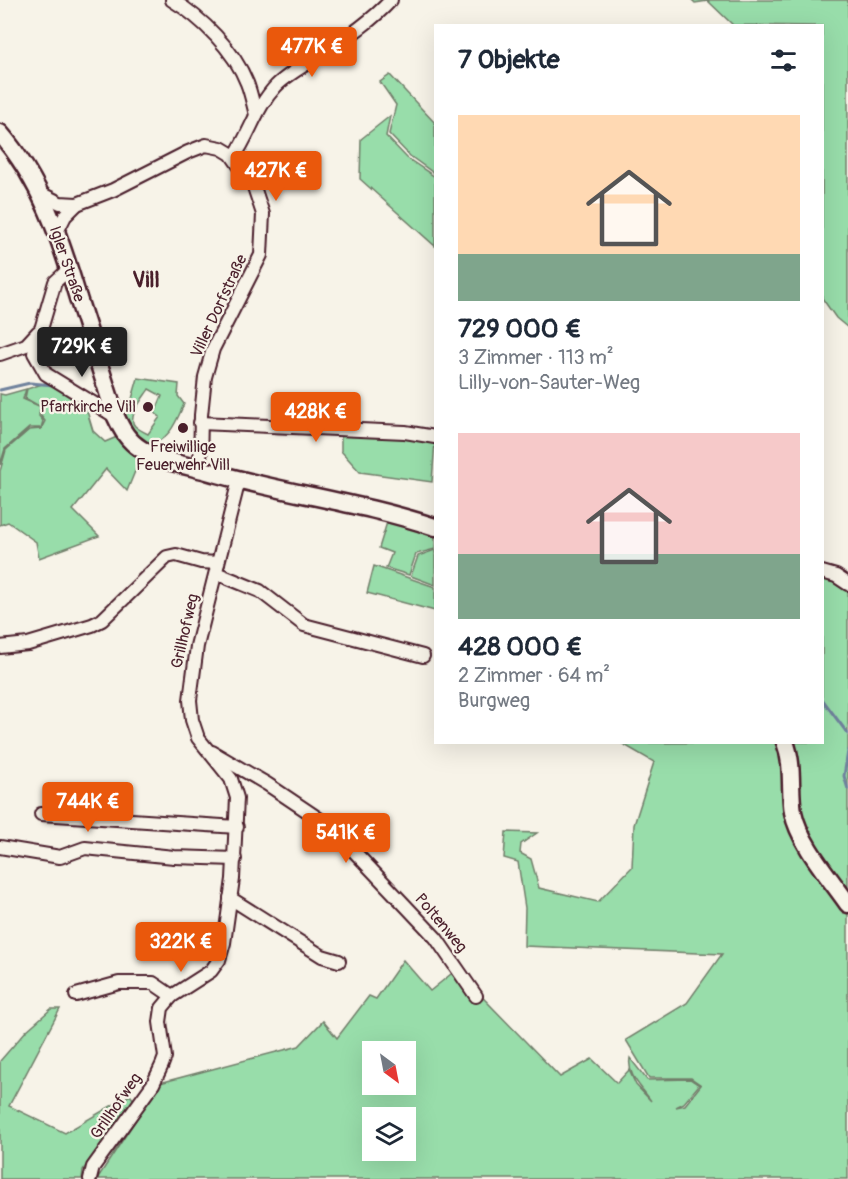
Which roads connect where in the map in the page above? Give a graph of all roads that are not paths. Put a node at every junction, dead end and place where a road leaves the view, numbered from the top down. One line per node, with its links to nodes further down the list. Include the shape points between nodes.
1 (391, 0): 3 (street, via 344,39 286,77 269,93)
2 (176, 1): 3 (street, via 210,30 238,66 248,84)
3 (256, 115): 5 (street)
4 (0, 133): 6 (main road, Igler Straße)
5 (234, 157): 7 (street, via 222,148 204,146); 13 (street, Viller Dorfstraße, via 260,201 261,255 213,349 205,377)
6 (42, 194): 7 (street, via 60,203); 8 (main road, Igler Straße)
7 (77, 204): 8 (street)
8 (57, 232): 9 (main road, Igler Straße)
9 (69, 269): 10 (street, via 55,282); 12 (main road, Igler Straße)
10 (41, 330): 11 (street, via 26,345); 12 (street, via 34,353 46,374)
11 (0, 354)
12 (116, 417): 15 (main road, Igler Straße, via 128,439 140,448)
13 (200, 423): 14 (street, via 405,432); 15 (street, Viller Dorfstraße)
14 (434, 437)
15 (200, 469): 16 (main road, Igler Straße)
16 (239, 480): 17 (main road, Igler Straße, via 357,504); 18 (street, Grillhofweg)
17 (434, 527)
18 (217, 568): 21 (street, via 176,555 167,557 102,620 28,644); 22 (street, via 260,591 304,625); 24 (street, Grillhofweg, via 190,687 194,727)
19 (824, 573): 20 (street)
20 (848, 584)
21 (0, 647)
22 (423, 656)
23 (786, 744): 30 (main road, via 798,826)
24 (204, 746): 26 (street, Grillhofweg, via 233,784); 34 (street, Poltenweg, via 331,827 436,938)
25 (41, 814): 26 (street)
26 (237, 827): 28 (street, Grillhofweg)
27 (0, 847): 28 (street, via 60,856 85,848)
28 (234, 859): 29 (street, Grillhofweg)
29 (230, 898): 31 (street, via 322,956); 33 (street, Grillhofweg, via 224,943 216,964 207,975)
30 (848, 904)
31 (339, 961)
32 (76, 995): 33 (street, via 119,983 153,983)
33 (172, 996): 35 (street, Grillhofweg, via 161,1011 165,1057 161,1069 93,1167)
34 (476, 996)
35 (90, 1179)

